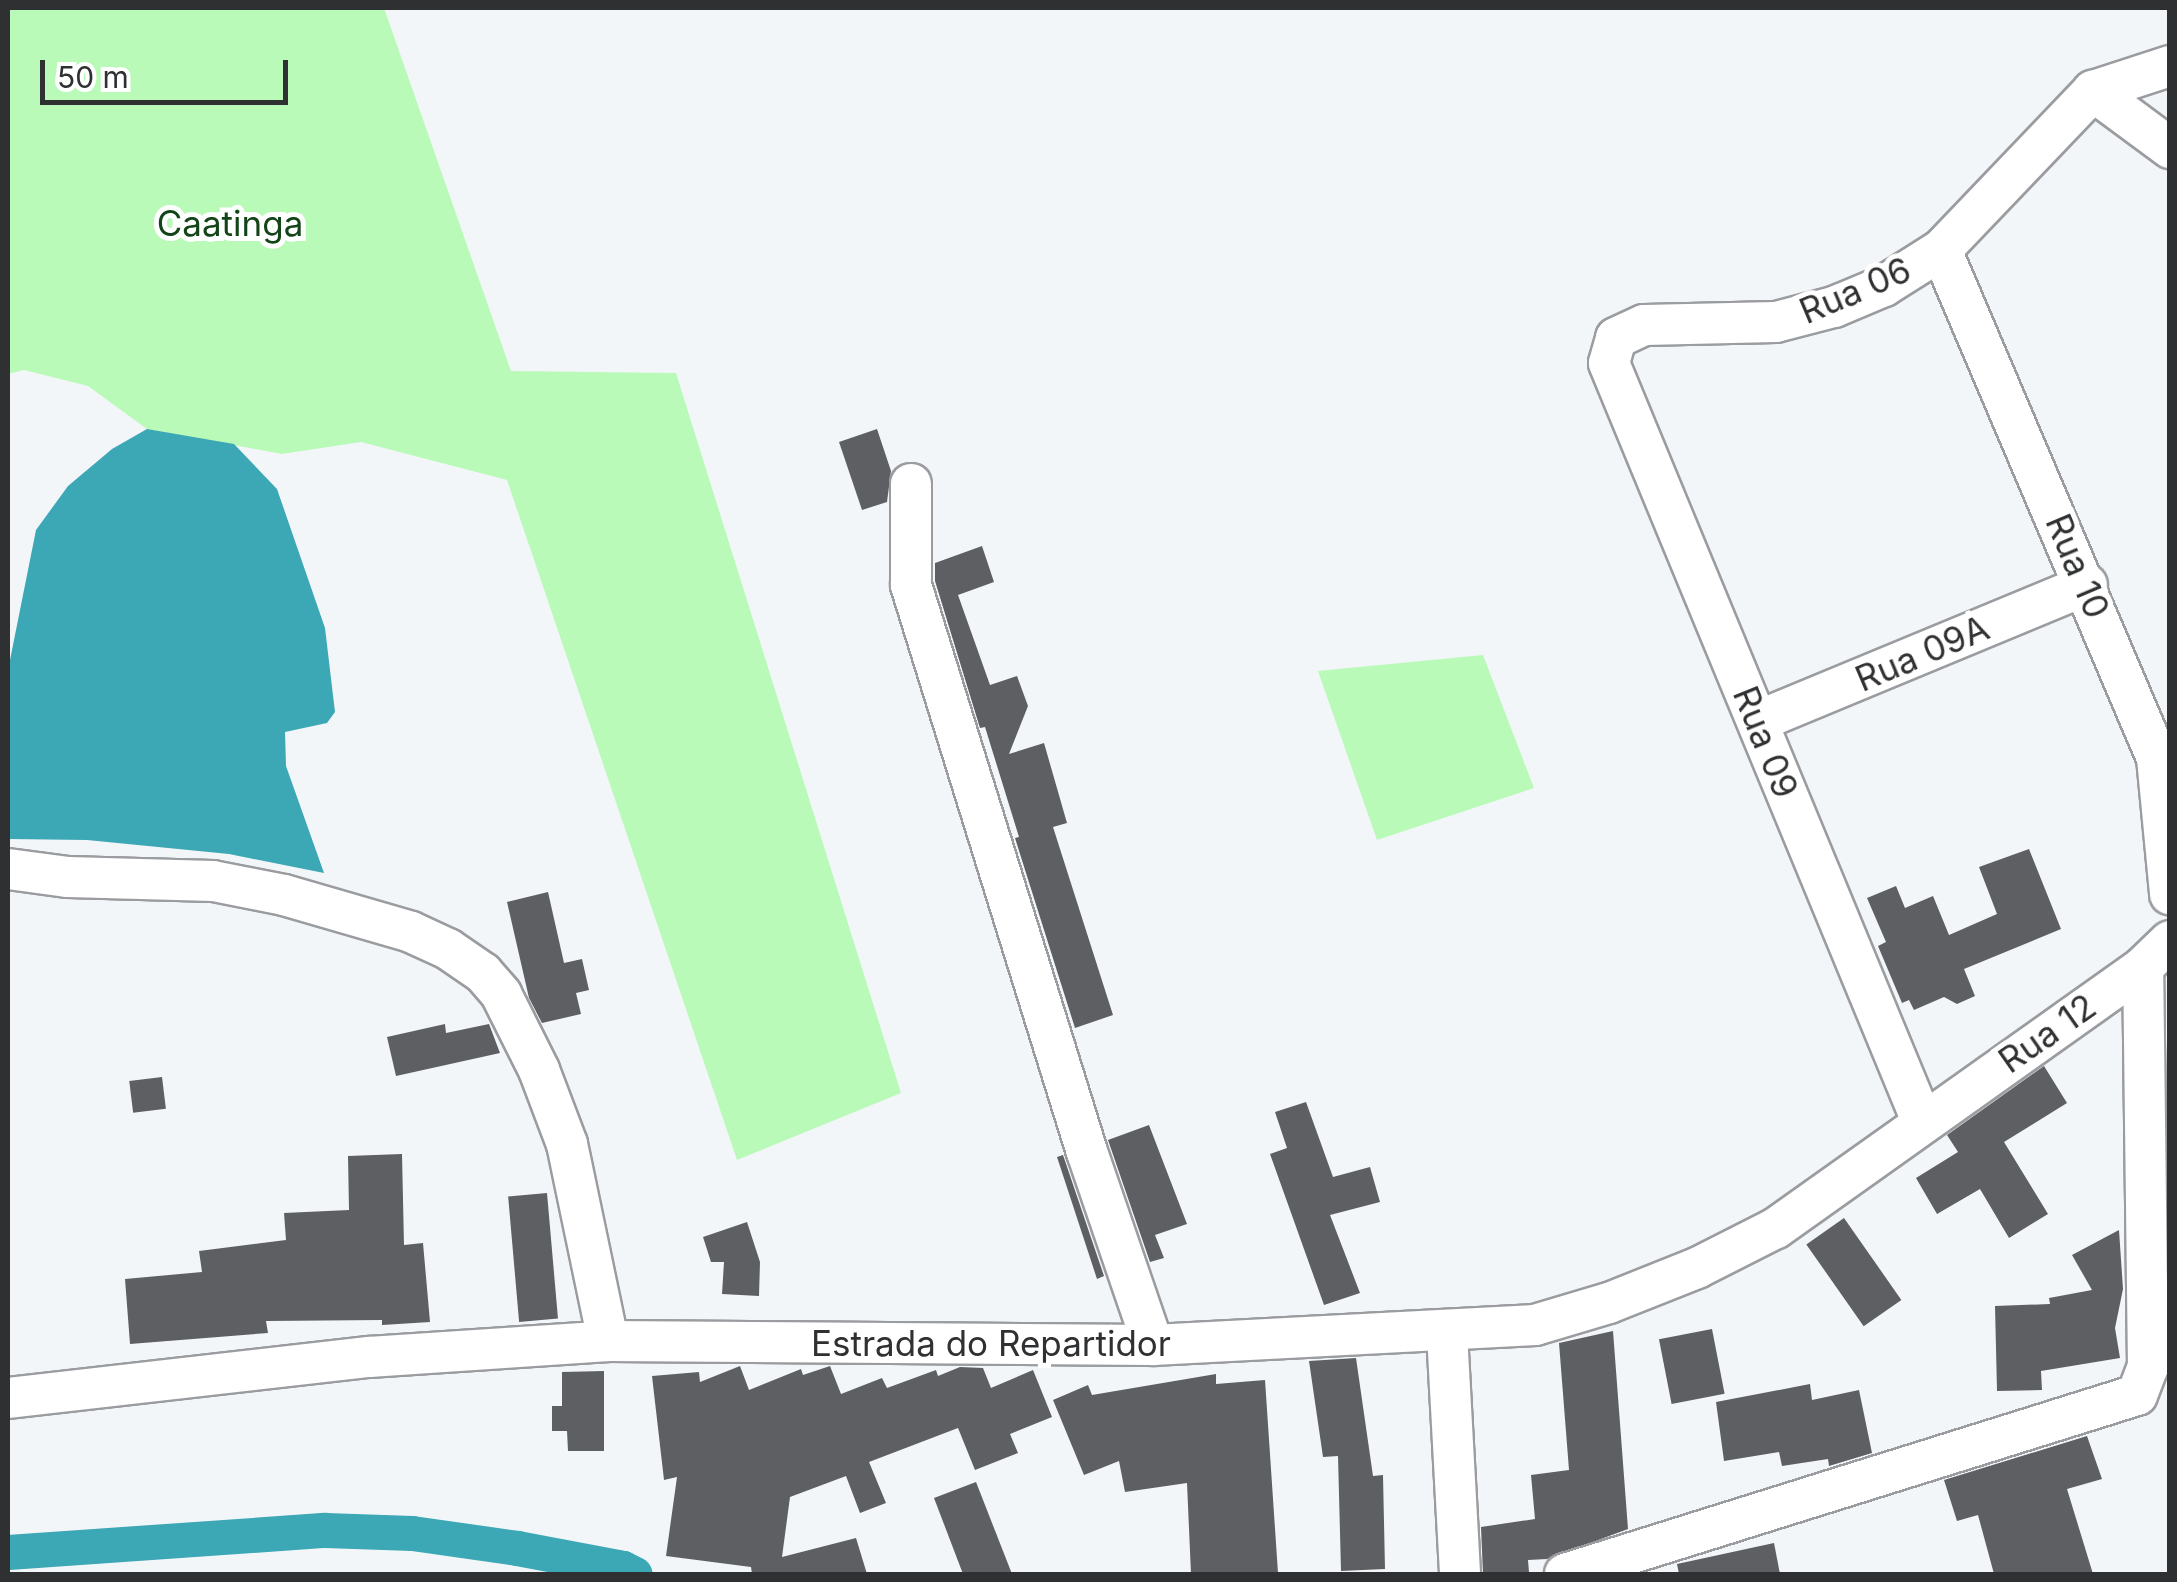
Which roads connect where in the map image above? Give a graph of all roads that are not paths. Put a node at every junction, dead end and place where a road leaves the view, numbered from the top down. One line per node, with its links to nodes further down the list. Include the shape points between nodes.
1 (2170, 66): 2 (street, Rua 06)
2 (2093, 92): 3 (street); 4 (street, Rua 06)
3 (2170, 148)
4 (1942, 250): 5 (street, Rua 06, via 1884,286 1776,322 1644,324 1616,338); 7 (street, Rua 10)
5 (1609, 363): 8 (street, Rua 09)
6 (910, 484): 16 (street, via 911,585)
7 (2087, 584): 8 (street, Rua 09A); 9 (street, Rua 10)
8 (1758, 721): 13 (street, Rua 09)
9 (2163, 750): 11 (street, Rua 10)
10 (8, 869): 15 (street, via 214,882 284,895 410,932 483,973 501,994 567,1144)
11 (2170, 894)
12 (2156, 954): 13 (street, Rua 12); 19 (street, via 2148,1366 2137,1396)
13 (1922, 1122): 14 (street, Estrada do Repartidor, via 1776,1228 1697,1268 1535,1325)
14 (1447, 1333): 16 (street, Estrada do Repartidor); 18 (street)
15 (608, 1341): 16 (street, Estrada do Repartidor); 17 (street, Estrada do Repartidor, via 369,1357)
16 (1153, 1345)
17 (8, 1398)
18 (1460, 1574)
19 (1565, 1574)

